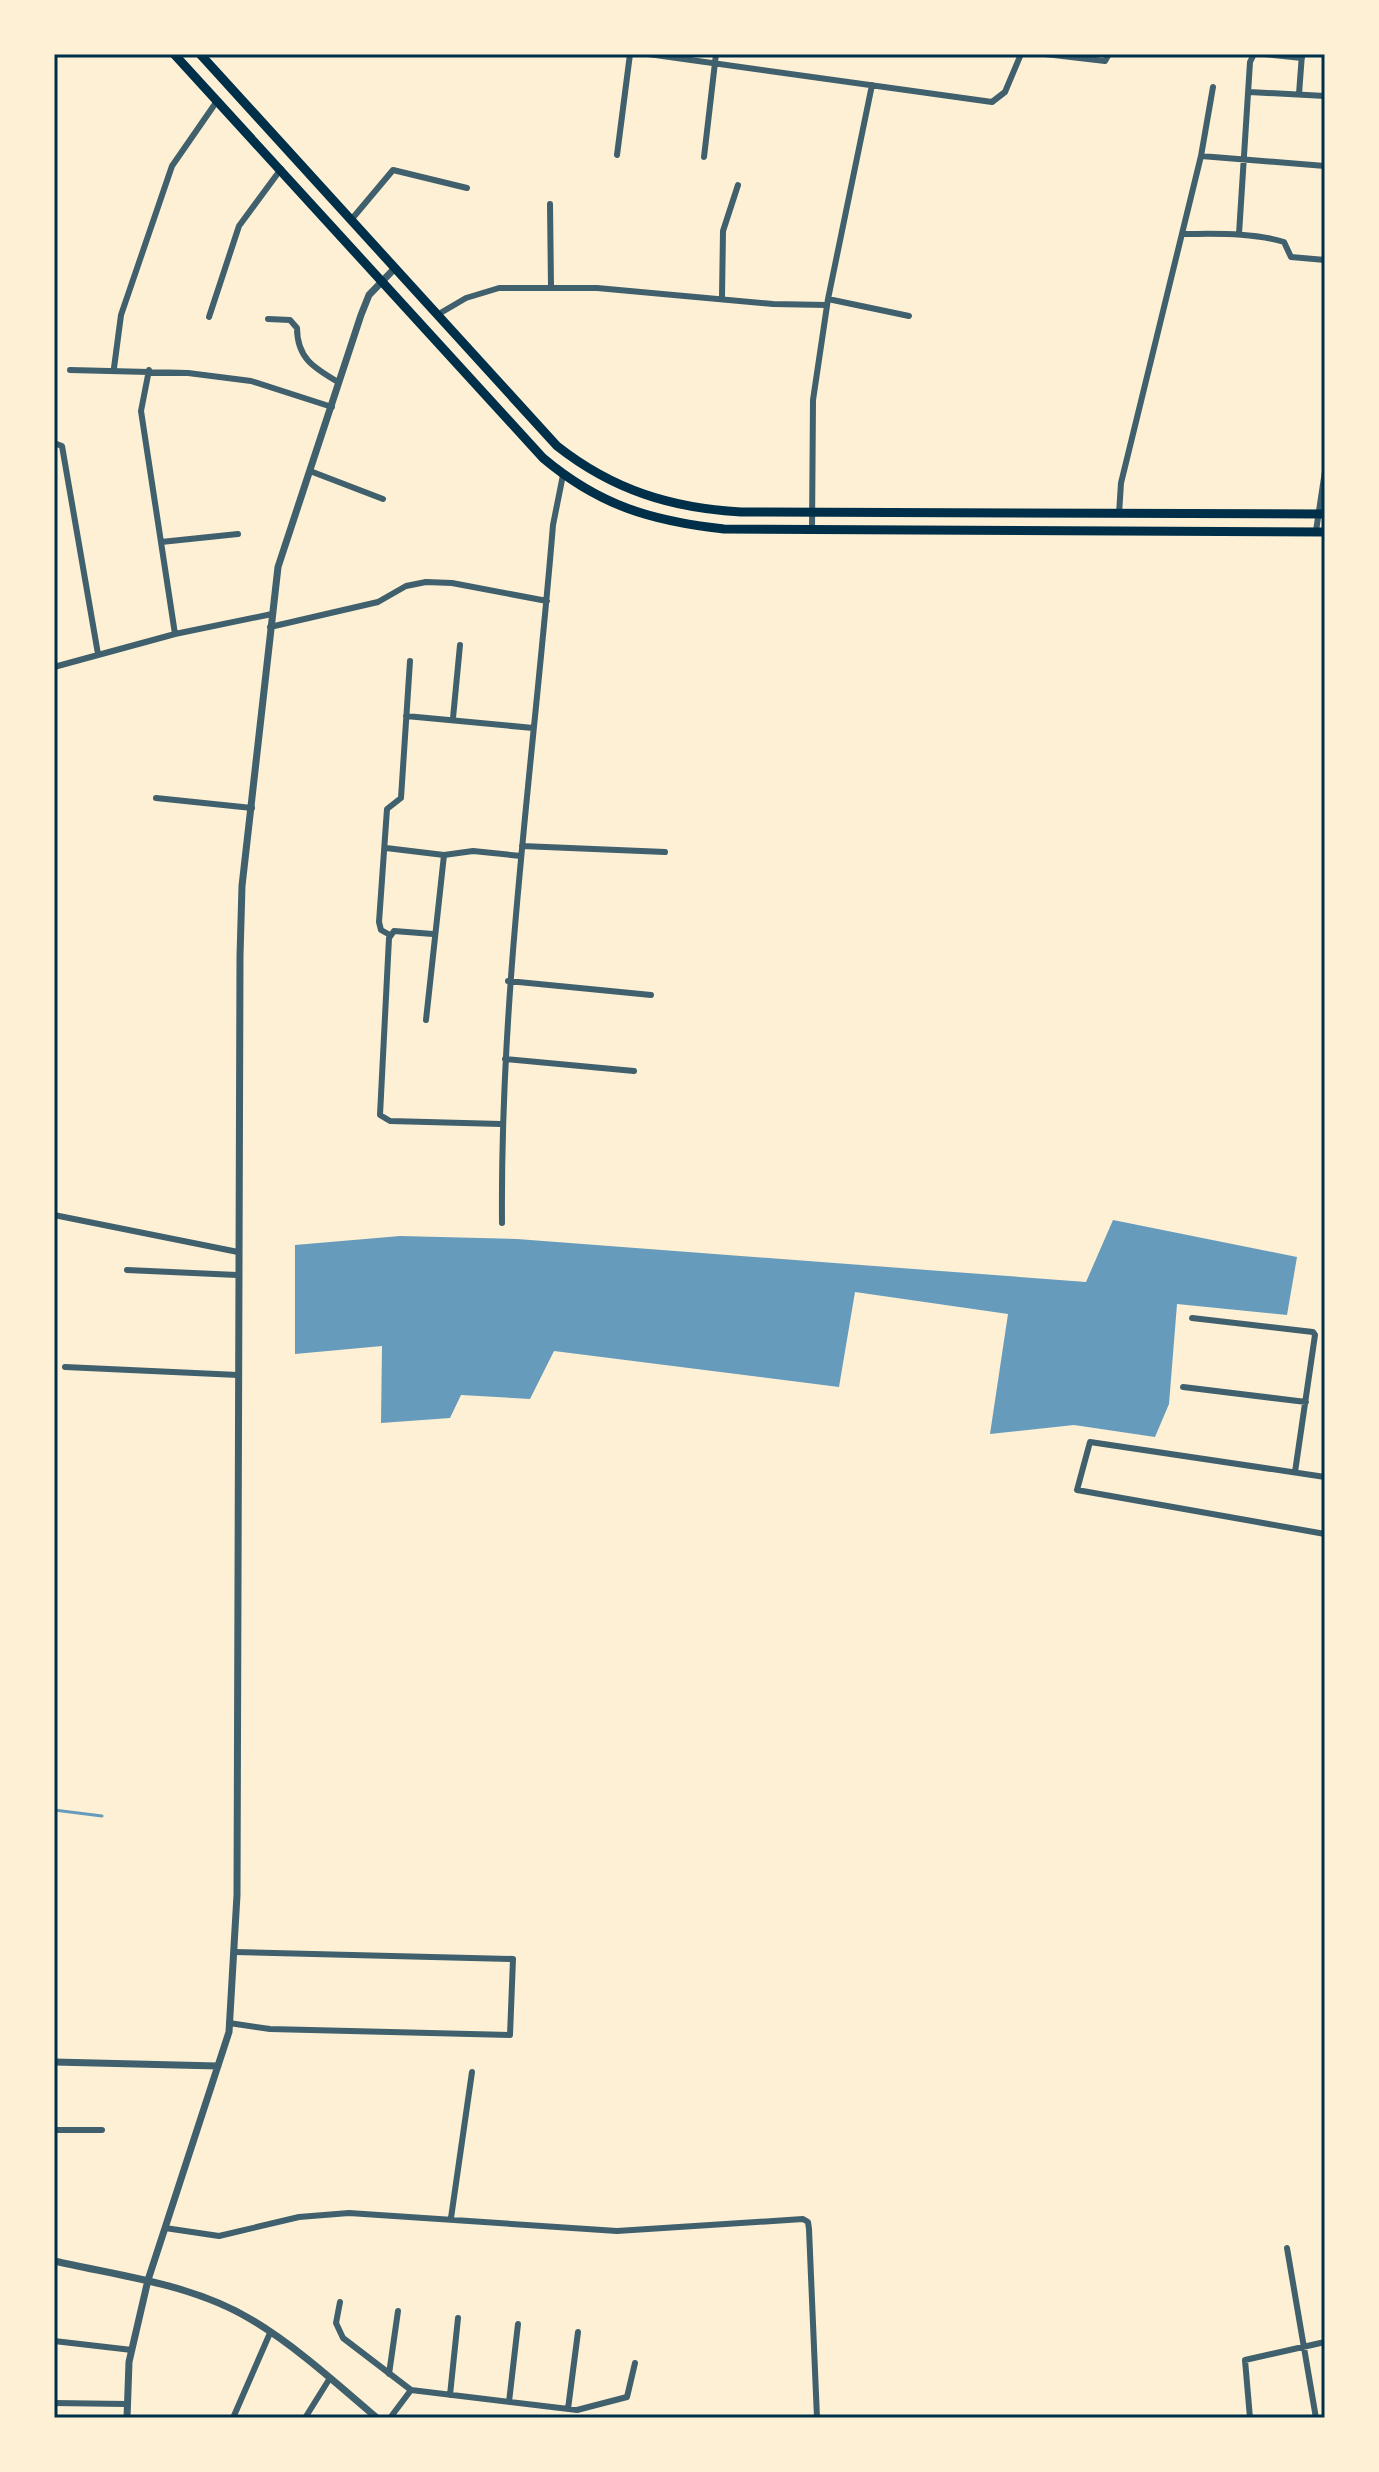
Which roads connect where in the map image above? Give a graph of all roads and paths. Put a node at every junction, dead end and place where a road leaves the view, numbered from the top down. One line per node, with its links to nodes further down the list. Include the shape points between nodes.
1 (174, 54): 18 (main road)
2 (200, 54): 28 (main road)
3 (630, 54): 19 (street)
4 (648, 54): 12 (street)
5 (716, 54): 12 (street)
6 (1021, 54): 13 (street, via 1005,92 992,102)
7 (1045, 54): 8 (street, via 1093,62 1105,61)
8 (1109, 54)
9 (1254, 54): 15 (street)
10 (1264, 54): 11 (street)
11 (1302, 56): 16 (street)
12 (715, 63): 13 (street); 21 (street)
13 (872, 85): 36 (street)
14 (1213, 87): 20 (street)
15 (1249, 92): 16 (street); 22 (street)
16 (1299, 94): 17 (street)
17 (1325, 96)
18 (217, 101): 24 (main road); 41 (street, via 172,166 121,315)
19 (617, 155)
20 (1201, 156): 22 (street); 29 (street)
21 (704, 157)
22 (1242, 161): 23 (street); 30 (street)
23 (1325, 166)
24 (281, 169): 33 (main road); 39 (street, via 239,226)
25 (738, 185): 35 (street, via 723,231)
26 (467, 188): 28 (street, via 393,170)
27 (550, 204): 34 (street)
28 (351, 220): 32 (main road)
29 (1182, 234): 30 (street); 52 (street, via 1121,483)
30 (1239, 234): 31 (street, via 1284,242 1291,257)
31 (1325, 260)
32 (395, 268): 33 (street); 37 (main road)
33 (381, 280): 44 (street, via 361,315); 49 (main road)
34 (551, 287): 35 (street); 37 (street, via 484,291)
35 (722, 297): 36 (street, via 773,304)
36 (827, 302): 38 (street); 51 (street, via 813,400)
37 (437, 315): 51 (main road, via 557,446 605,480 637,495 699,510)
38 (909, 316)
39 (209, 317)
40 (268, 319): 44 (street, via 290,320 304,356)
41 (114, 368): 42 (street); 43 (street)
42 (70, 370)
43 (149, 370): 45 (street, via 251,381); 57 (street, via 141,411)
44 (338, 382): 45 (street)
45 (332, 407): 47 (street)
46 (54, 443): 63 (street, via 62,446)
47 (310, 471): 50 (street); 59 (street, via 278,567)
48 (1325, 471): 53 (street)
49 (563, 475): 54 (main road, via 621,507 669,523); 58 (street, via 554,514)
50 (383, 499)
51 (811, 513): 52 (main road); 54 (street)
52 (1119, 514): 53 (main road)
53 (1320, 514): 55 (street)
54 (812, 530): 55 (main road)
55 (1320, 532)
56 (238, 534): 57 (street)
57 (161, 542): 61 (street)
58 (547, 601): 60 (street, via 426,582 378,602); 68 (street)
59 (272, 614): 60 (street); 61 (street)
60 (270, 627): 70 (street)
61 (175, 634): 63 (street)
62 (460, 645): 67 (street)
63 (98, 654): 65 (street)
64 (410, 661): 66 (street)
65 (54, 667)
66 (406, 716): 67 (street); 72 (street, via 401,798 387,809)
67 (453, 718): 68 (street)
68 (533, 728): 71 (street)
69 (156, 798): 70 (street)
70 (252, 808): 86 (street, via 242,886)
71 (522, 846): 73 (street); 75 (street)
72 (386, 848): 74 (street); 77 (street, via 379,922)
73 (665, 852)
74 (444, 855): 75 (street, via 473,851); 76 (street)
75 (521, 856): 78 (street)
76 (433, 934): 77 (street); 80 (street)
77 (390, 935): 83 (street, via 382,1120)
78 (508, 981): 79 (street); 81 (street)
79 (651, 995)
80 (426, 1020)
81 (505, 1059): 82 (street); 83 (street)
82 (634, 1071)
83 (501, 1124): 85 (street)
84 (54, 1215): 86 (street)
85 (502, 1223)
86 (238, 1252): 88 (street)
87 (127, 1270): 88 (street)
88 (237, 1275): 91 (street)
89 (1192, 1318): 93 (street, via 1313,1332)
90 (65, 1367): 91 (street)
91 (238, 1375): 97 (street)
92 (1183, 1387): 93 (street)
93 (1306, 1402): 94 (street)
94 (1295, 1472): 95 (street); 96 (street, via 1090,1442 1077,1490)
95 (1325, 1477)
96 (1325, 1534)
97 (234, 1952): 98 (street); 98 (street, via 513,1959 510,2035 270,2029)
98 (229, 2023): 100 (street)
99 (54, 2062): 100 (street)
100 (218, 2066): 105 (street)
101 (472, 2072): 104 (street)
102 (54, 2130): 103 (street)
103 (102, 2130)
104 (451, 2218): 105 (street, via 349,2213 299,2217 219,2236); 133 (street, via 617,2231 803,2219 809,2229)
105 (165, 2228): 108 (street)
106 (1287, 2248): 117 (street)
107 (54, 2261): 108 (street)
108 (148, 2280): 114 (street, via 251,2319); 118 (street)
109 (340, 2302): 120 (street, via 338,2331)
110 (398, 2311): 120 (street)
111 (458, 2318): 123 (street)
112 (518, 2324): 124 (street)
113 (578, 2332): 127 (street)
114 (270, 2333): 121 (street); 129 (street)
115 (54, 2341): 118 (street)
116 (1325, 2342): 117 (street)
117 (1305, 2346): 134 (street, via 1245,2360); 135 (street)
118 (132, 2350): 126 (street)
119 (635, 2363): 127 (street, via 627,2397)
120 (389, 2374): 122 (street)
121 (330, 2378): 130 (street); 131 (street)
122 (411, 2390): 123 (street); 132 (street)
123 (450, 2395): 124 (street)
124 (509, 2402): 127 (street)
125 (54, 2403): 126 (street)
126 (126, 2404): 128 (street)
127 (568, 2409)
128 (127, 2418)
129 (233, 2418)
130 (305, 2418)
131 (377, 2418)
132 (390, 2418)
133 (817, 2418)
134 (1250, 2418)
135 (1316, 2418)

